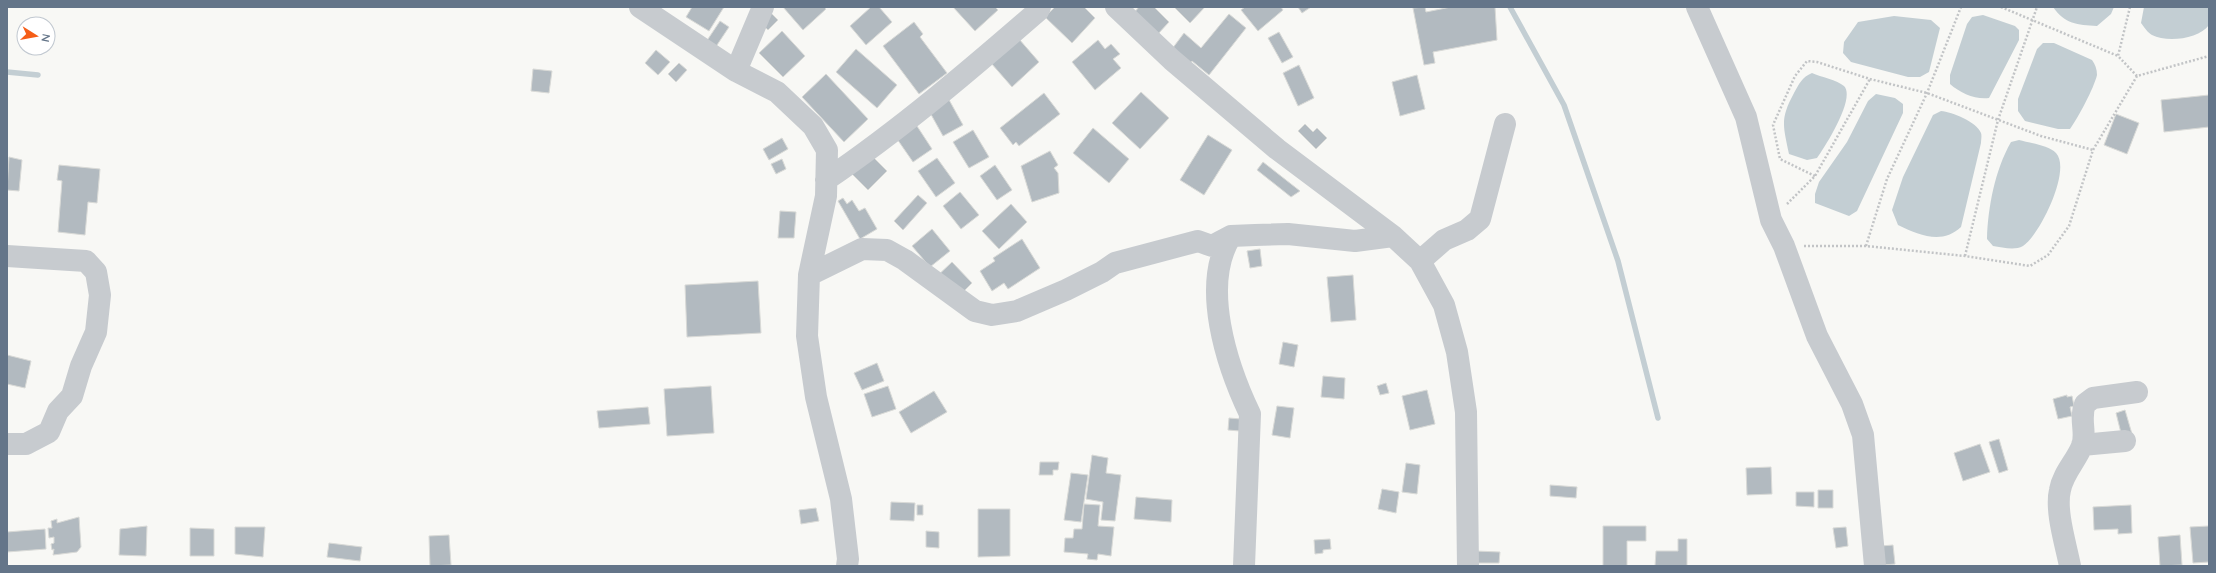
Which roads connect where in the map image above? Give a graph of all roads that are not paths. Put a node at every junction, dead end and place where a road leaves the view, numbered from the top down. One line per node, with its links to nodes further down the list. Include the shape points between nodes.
1 (640, 7): 6 (street)
2 (763, 7): 6 (street)
3 (1040, 7): 8 (street, via 956,82 873,148)
4 (1116, 7): 10 (street, via 1172,60 1277,149)
5 (1697, 7): 21 (street, via 1746,117 1771,220 1784,246 1817,336 1852,404 1863,435)
6 (736, 72): 8 (street, via 777,92 813,126 827,150)
7 (1505, 124): 12 (street, via 1480,219 1467,230 1444,240)
8 (826, 180): 13 (street, via 826,196)
9 (1231, 236): 10 (street, via 1288,234 1355,241); 13 (street, via 1212,246 1198,241 1115,263 1066,290 1017,311 992,315 975,311 905,260 887,250 862,249); 19 (street, via 1220,264 1217,312 1224,343 1250,414)
10 (1393, 236): 12 (street)
11 (7, 256): 16 (street, via 86,261 96,272 100,295 96,332 81,366 72,396 58,411 49,432 26,444)
12 (1420, 261): 20 (street, via 1444,305 1457,352 1466,412)
13 (810, 275): 18 (street, via 807,336 816,397 841,499)
14 (2137, 392): 17 (street, via 2088,400 2083,409 2081,423 2084,435)
15 (2125, 441): 17 (street)
16 (7, 444)
17 (2082, 445): 22 (street, via 2068,467 2060,490 2059,504)
18 (847, 566)
19 (1244, 566)
20 (1468, 566)
21 (1875, 566)
22 (2070, 566)

